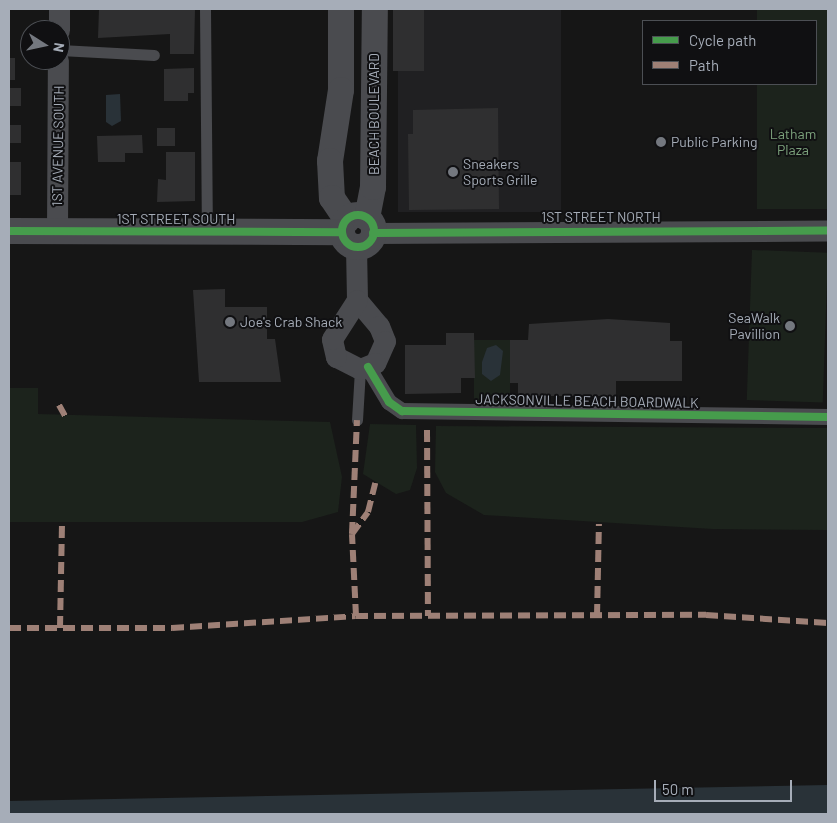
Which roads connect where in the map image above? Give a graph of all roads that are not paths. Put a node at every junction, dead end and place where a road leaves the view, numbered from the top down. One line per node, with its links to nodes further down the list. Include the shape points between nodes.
1 (205, 9): 10 (lane)
2 (341, 9): 7 (street, via 341,90 331,179 332,198)
3 (374, 9): 7 (street, BEACH BOULEVARD, via 373,187)
4 (70, 51): 5 (lane)
5 (154, 55)
6 (58, 70): 9 (street, 1ST AVENUE SOUTH)
7 (357, 230): 10 (street, 1ST STREET SOUTH); 11 (street, 1ST STREET NORTH); 12 (street, BEACH BOULEVARD)
8 (9, 231): 9 (street, 1ST STREET SOUTH)
9 (57, 231): 10 (street, 1ST STREET SOUTH)
10 (207, 232)
11 (828, 232)
12 (357, 300): 13 (street, via 385,341 381,356); 13 (street, via 332,339 336,357)
13 (364, 368): 14 (street, JACKSONVILLE BEACH BOARDWALK, via 389,402 402,411); 15 (lane)
14 (828, 417)
15 (357, 420)

